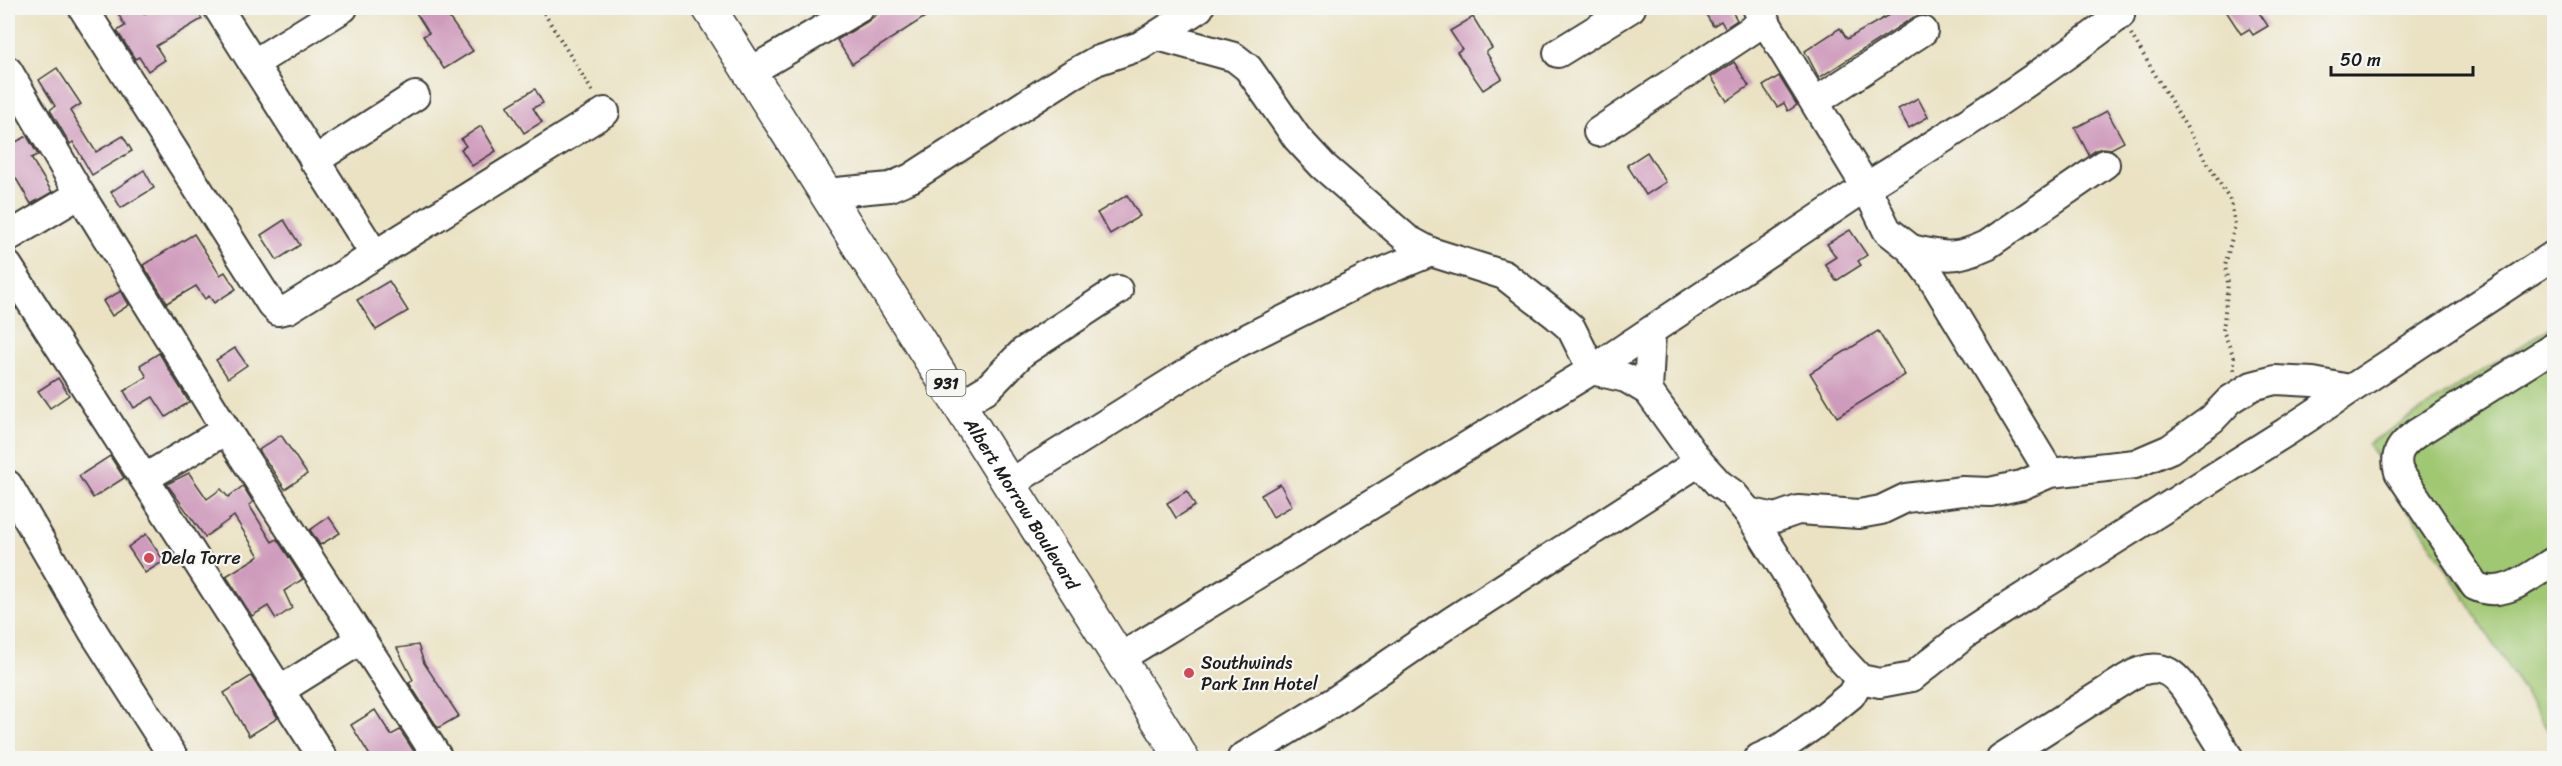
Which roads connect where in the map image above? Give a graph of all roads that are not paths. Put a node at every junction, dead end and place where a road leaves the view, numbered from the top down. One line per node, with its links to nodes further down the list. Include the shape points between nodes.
1 (83, 8): 28 (street, via 274,308 288,309)
2 (218, 8): 13 (street)
3 (343, 8): 13 (street)
4 (708, 8): 15 (highway, Albert Morrow Boulevard / 931)
5 (1199, 8): 11 (street)
6 (1630, 8): 12 (street)
7 (852, 9): 15 (street)
8 (1761, 14): 17 (street); 19 (street)
9 (2120, 15): 22 (street, via 2042,74)
10 (1923, 31): 17 (street)
11 (1158, 36): 23 (street, via 1071,75 890,187); 27 (street, via 1234,57 1248,68 1297,138 1323,166 1407,239)
12 (1558, 53)
13 (253, 64): 20 (street)
14 (8, 71): 24 (street)
15 (748, 73): 23 (highway, Albert Morrow Boulevard / 931)
16 (415, 96): 20 (street)
17 (1815, 102): 22 (street)
18 (605, 112): 28 (street)
19 (1598, 132)
20 (314, 161): 28 (street)
21 (2105, 165): 26 (street, via 1987,245 1965,255 1947,257)
22 (1866, 187): 26 (street, via 1887,230); 32 (street)
23 (826, 193): 37 (highway, Albert Morrow Boulevard / 931)
24 (80, 194): 25 (street); 38 (street)
25 (8, 237)
26 (1911, 249): 40 (street)
27 (1431, 252): 34 (street, via 1504,275 1571,328); 42 (street, via 1370,277 1222,351)
28 (375, 255)
29 (2554, 255): 35 (street)
30 (8, 266): 41 (street)
31 (1118, 290): 37 (street, via 1023,352 988,388)
32 (1651, 332): 34 (street); 36 (street)
33 (2554, 347): 45 (street, via 2417,433 2398,452 2395,461 2475,586 2486,592 2499,591)
34 (1592, 370): 36 (street, via 1626,378); 47 (street)
35 (2349, 389): 40 (street, via 2275,380 2252,386 2170,448 2135,464); 48 (street, via 1976,628 1912,676 1880,683)
36 (1648, 392): 39 (street)
37 (960, 405): 42 (highway, Albert Morrow Boulevard / 931)
38 (226, 430): 41 (street); 46 (street)
39 (1699, 462): 44 (street); 54 (street)
40 (2050, 474): 44 (street, via 2003,490 1906,498 1881,510 1859,514 1798,510 1775,518)
41 (145, 478): 49 (street)
42 (1009, 484): 47 (highway, Albert Morrow Boulevard / 931)
43 (8, 485): 50 (street, via 94,633)
44 (1748, 512): 48 (street, via 1838,656)
45 (2554, 561)
46 (362, 639): 49 (street); 52 (street)
47 (1118, 659): 53 (highway, Albert Morrow Boulevard / 931)
48 (1860, 679): 55 (street, via 1851,695 1781,748)
49 (279, 691): 51 (street)
50 (174, 759)
51 (323, 759)
52 (438, 759)
53 (1182, 759)
54 (1242, 759)
55 (1759, 759)
56 (2001, 759): 57 (street, via 2148,668 2165,670 2181,681)
57 (2229, 759)

